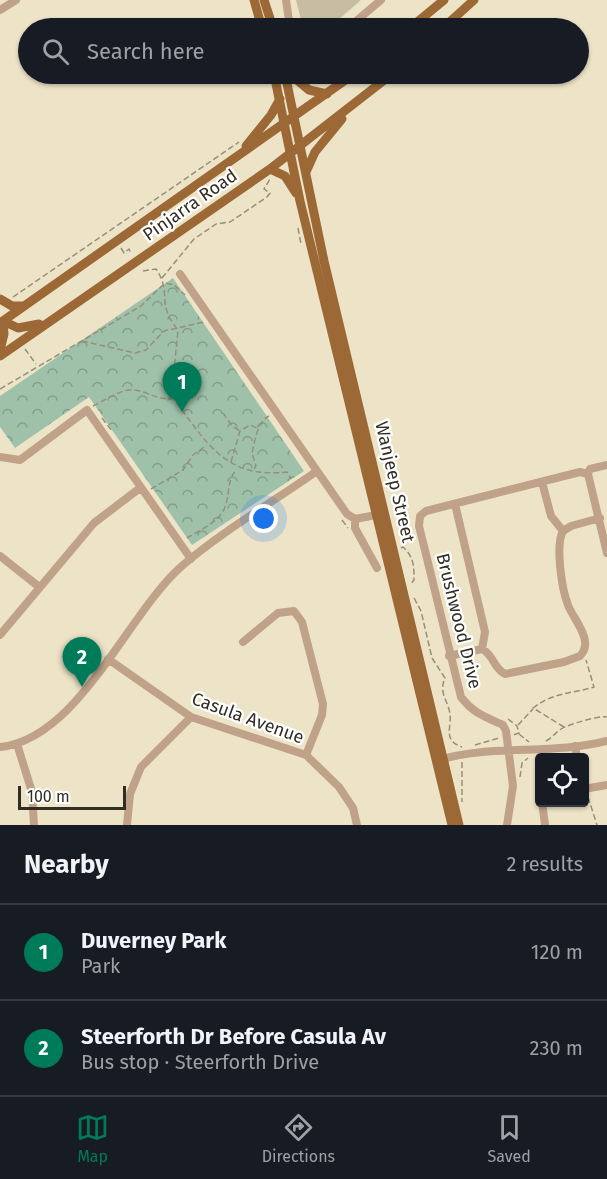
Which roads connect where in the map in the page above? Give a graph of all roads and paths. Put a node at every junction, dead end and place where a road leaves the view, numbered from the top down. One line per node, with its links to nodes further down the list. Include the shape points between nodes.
1 (16, 0): 8 (street)
2 (254, 0): 9 (main road)
3 (264, 0): 10 (main road)
4 (286, 0): 11 (street)
5 (381, 0): 12 (street)
6 (474, 0): 14 (main road)
7 (442, 2): 13 (main road)
8 (0, 10)
9 (259, 18)
10 (270, 18)
11 (289, 18)
12 (360, 18)
13 (422, 18)
14 (454, 18)
15 (276, 84): 21 (main road)
16 (287, 84): 23 (main road)
17 (302, 84): 20 (main road)
18 (340, 84): 20 (main road, Pinjarra Road)
19 (380, 84): 22 (main road, Pinjarra Road)
20 (327, 94): 23 (main road, Pinjarra Road)
21 (280, 99): 24 (main road); 27 (main road, via 252,140)
22 (358, 102): 26 (main road, Pinjarra Road); 29 (main road, via 315,152)
23 (293, 118): 24 (main road, Pinjarra Road); 26 (main road)
24 (284, 124): 26 (main road); 27 (main road, Pinjarra Road)
25 (245, 137): 41 (path)
26 (295, 150): 28 (main road, Pinjarra Road); 29 (main road, Wanjeep Street); 31 (main road, Wanjeep Street)
27 (230, 163): 42 (main road, Pinjarra Road)
28 (270, 169): 31 (main road, via 285,176); 43 (main road, Pinjarra Road)
29 (305, 174): 36 (main road, Wanjeep Street)
30 (277, 177): 39 (path, via 269,180 264,189 270,193 261,202 194,239)
31 (300, 201): 36 (main road, Wanjeep Street)
32 (296, 222): 34 (path)
33 (121, 247): 35 (path, via 124,253 129,249)
34 (305, 252)
35 (131, 254)
36 (320, 261): 71 (main road, Wanjeep Street)
37 (143, 271): 39 (path, via 156,269)
38 (180, 274): 45 (street)
39 (162, 278): 40 (path)
40 (165, 283): 46 (path, via 165,313); 47 (path, via 141,306)
41 (5, 299): 42 (main road, via 16,307)
42 (28, 304): 44 (main road, Pinjarra Road)
43 (58, 316): 44 (main road, via 27,328 10,327); 50 (main road, Pinjarra Road)
44 (1, 320): 49 (main road, via 4,334)
45 (213, 320): 46 (path); 54 (street)
46 (175, 327): 47 (path, via 164,331 146,350 135,353); 53 (path, via 178,330)
47 (81, 340): 51 (path)
48 (24, 348): 51 (path)
49 (0, 350)
50 (0, 356)
51 (37, 366): 52 (path)
52 (0, 389)
53 (174, 399): 58 (path, via 128,390 91,408); 59 (path)
54 (276, 412): 56 (path, via 265,417); 65 (street)
55 (223, 413): 57 (path)
56 (258, 428): 57 (path, via 250,425); 64 (path, via 258,441 252,453 256,466)
57 (240, 431): 61 (path)
58 (113, 433)
59 (208, 444): 61 (path); 69 (path, via 183,470)
60 (0, 457): 69 (street, via 20,460 87,410)
61 (230, 463): 63 (path)
62 (607, 465): 66 (street, via 590,469)
63 (238, 469): 64 (path); 75 (path, via 230,477 226,506 217,519)
64 (253, 470): 68 (path, via 287,472)
65 (317, 471): 68 (street); 73 (street)
66 (588, 474): 67 (street, via 580,472); 72 (street)
67 (542, 482): 70 (street); 74 (street, via 551,516)
68 (296, 485): 78 (street)
69 (145, 488): 78 (street); 80 (street, via 94,523)
70 (455, 504): 83 (street, via 485,632); 85 (street, Brushwood Drive, via 426,511 420,516 419,526)
71 (381, 514): 73 (street); 103 (main road, Wanjeep Street)
72 (600, 518): 74 (street); 76 (street)
73 (354, 519): 79 (street)
74 (563, 531): 84 (street, via 559,540 562,576 568,605 582,631)
75 (184, 540)
76 (607, 553)
77 (0, 556): 80 (street)
78 (190, 559): 86 (street, via 170,578)
79 (377, 568)
80 (38, 586): 81 (street)
81 (0, 635)
82 (243, 642): 102 (street, via 278,613 294,611 302,622 323,704)
83 (482, 650): 84 (street, via 505,674 564,662); 85 (street)
84 (583, 653): 87 (path, via 594,687 553,695)
85 (449, 656): 99 (street, Brushwood Drive, via 460,697 480,716 503,725)
86 (108, 658): 88 (street, Casula Avenue); 96 (street, via 68,708 34,736)
87 (533, 708): 90 (path); 91 (path)
88 (191, 717): 102 (street, Casula Avenue); 110 (street, via 141,767 130,794)
89 (607, 717): 91 (path, via 596,716)
90 (517, 726)
91 (564, 727): 94 (path, via 546,741)
92 (519, 733): 95 (path)
93 (607, 741): 97 (street)
94 (538, 742)
95 (530, 743)
96 (16, 744): 98 (street); 109 (street, via 32,792)
97 (575, 746): 99 (street); 101 (street)
98 (0, 747)
99 (510, 750): 100 (street); 114 (street, Brushwood Drive, via 513,786)
100 (460, 751): 103 (street); 108 (path)
101 (576, 753)
102 (306, 755): 111 (street, Casula Avenue, via 339,787 353,808)
103 (439, 760): 112 (main road, Wanjeep Street); 113 (main road, Wanjeep Street)
104 (607, 785): 105 (street)
105 (589, 788)
106 (589, 801): 116 (path)
107 (542, 807): 115 (street)
108 (461, 810)
109 (34, 825)
110 (127, 825)
111 (357, 825)
112 (452, 825)
113 (459, 825)
114 (507, 825)
115 (544, 825)
116 (597, 825)

